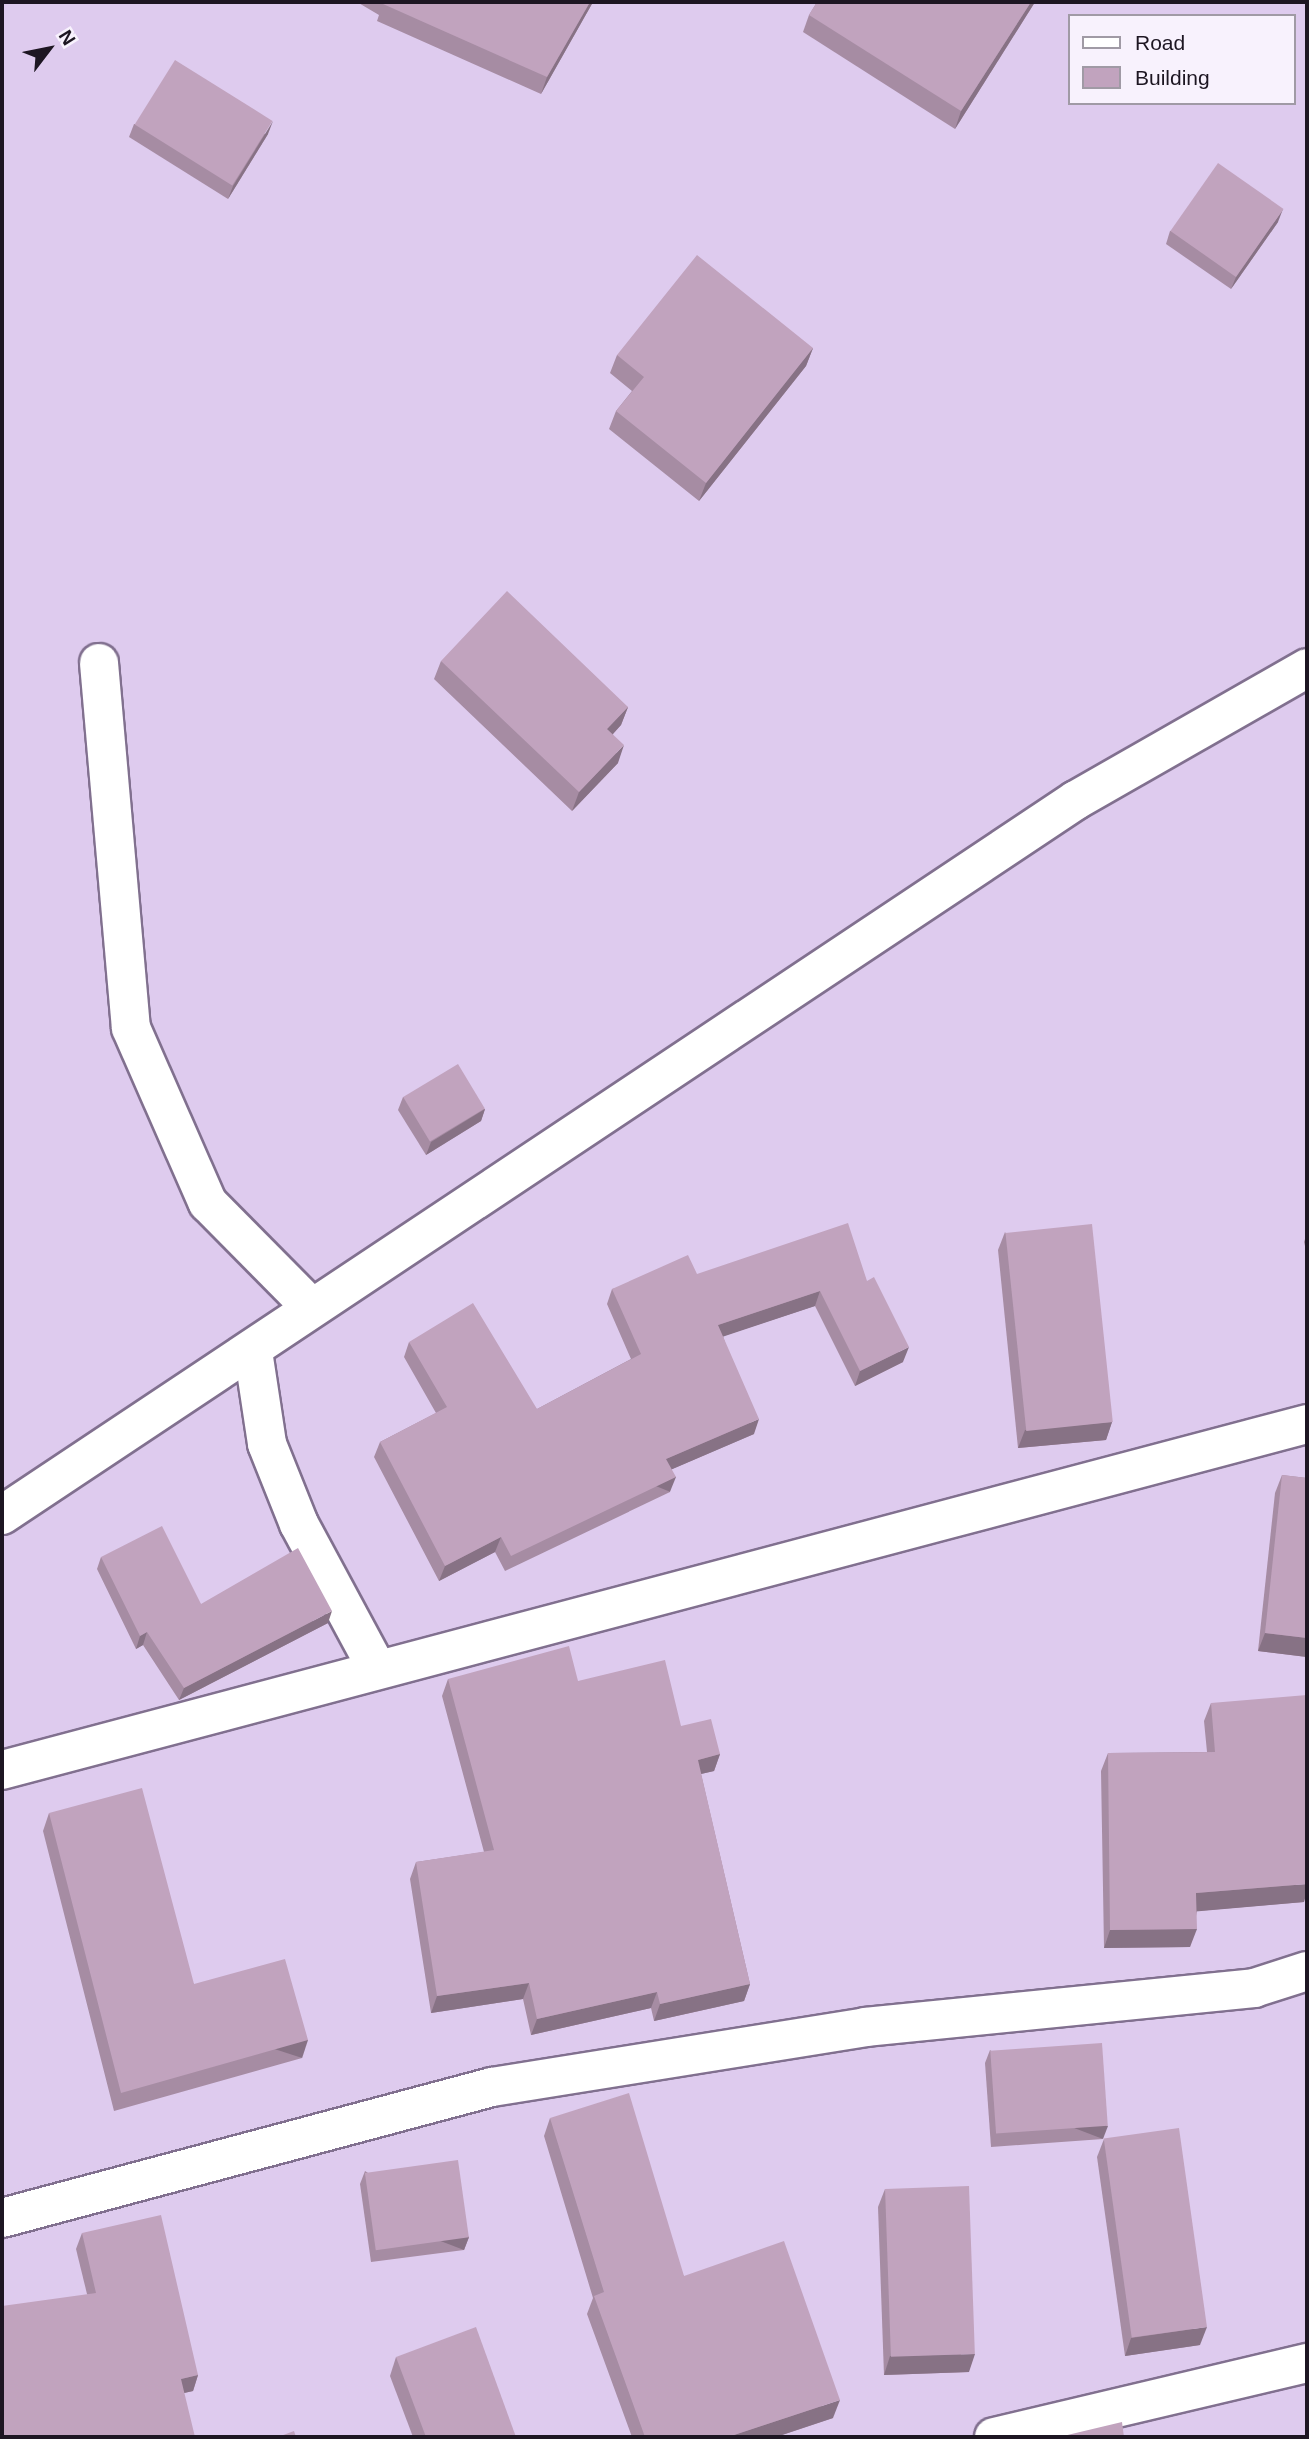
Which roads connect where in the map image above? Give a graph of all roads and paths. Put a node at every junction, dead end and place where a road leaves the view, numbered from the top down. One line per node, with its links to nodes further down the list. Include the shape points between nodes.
1 (99, 663): 3 (street, via 131,1028 208,1203)
2 (1307, 668): 3 (street, via 1076,800)
3 (310, 1306): 4 (street)
4 (253, 1351): 6 (street); 7 (street, via 267,1444 299,1524)
5 (1307, 1424): 7 (street)
6 (2, 1515)
7 (377, 1669): 8 (street)
8 (2, 1770)
9 (1307, 1971): 10 (street, via 1254,1988 865,2027 492,2087)
10 (2, 2218)
11 (1307, 2362): 12 (street)
12 (994, 2437)

